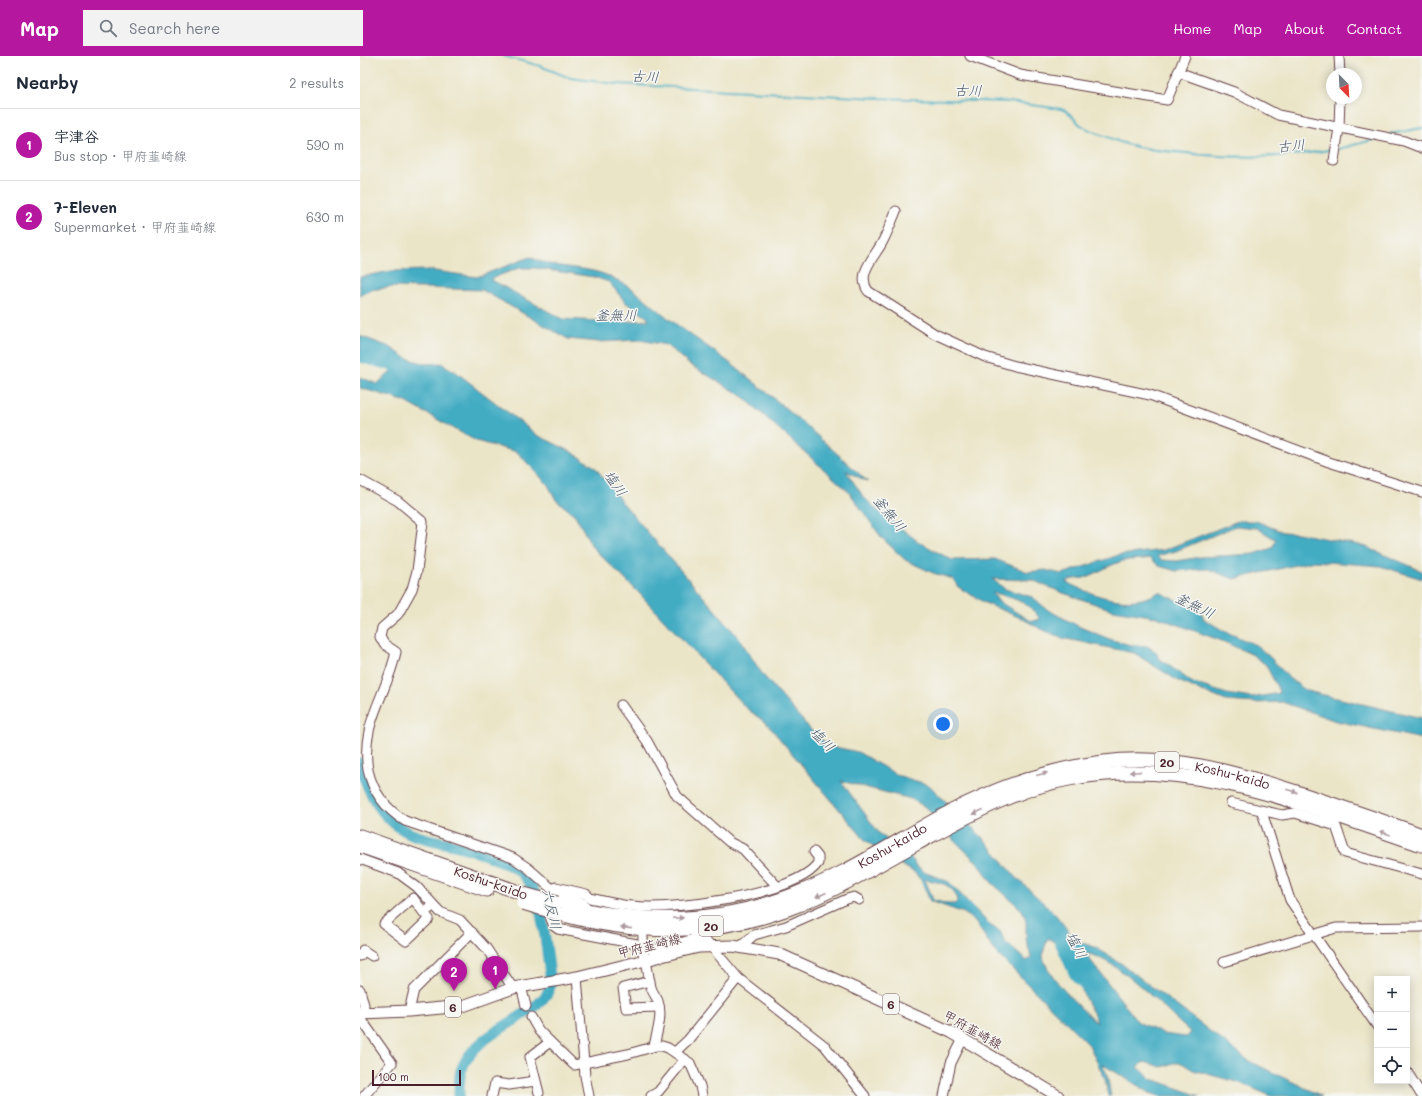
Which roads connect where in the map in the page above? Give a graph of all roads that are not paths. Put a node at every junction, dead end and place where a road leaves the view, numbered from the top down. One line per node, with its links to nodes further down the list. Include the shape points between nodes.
1 (970, 56): 5 (street, via 1020,75 1167,100)
2 (1185, 56): 5 (street)
3 (1339, 56): 4 (street)
4 (1340, 68)
5 (1178, 72): 7 (street, via 1234,92 1278,115)
6 (1340, 104): 7 (street)
7 (1339, 128): 8 (street, via 1404,141); 9 (street)
8 (1422, 148)
9 (1334, 161)
10 (896, 211): 12 (street, via 884,240 864,274 865,286 868,292 935,334 985,357 1015,366 1150,395 1329,462)
11 (360, 480): 14 (street, via 398,501 423,522 417,571 412,589 398,614 382,628 380,637 384,644 396,652 394,665 374,711 366,741)
12 (1422, 492)
13 (621, 705): 25 (street, via 647,741 678,796 729,842 743,849)
14 (364, 767): 26 (street, via 379,798 402,819 513,858)
15 (1231, 803): 17 (street)
16 (1322, 811): 17 (street, via 1282,815); 18 (highway, Koshu-kaido / 20); 20 (highway, Koshu-kaido / 20, one-way to 16); 24 (street, via 1336,826 1345,853); 33 (highway, Koshu-kaido / 20, via 1235,784 1190,775 1147,772 1069,778 1009,791 952,824 853,873 821,895 787,909 754,918 685,929)
17 (1262, 812): 36 (street, via 1290,900)
18 (1422, 835)
19 (360, 836): 27 (highway, Koshu-kaido / 20)
20 (1422, 845)
21 (360, 846): 27 (highway, Koshu-kaido / 20)
22 (814, 852): 25 (street, via 818,863 811,871)
23 (361, 860): 29 (street, via 398,873)
24 (1422, 874)
25 (777, 886): 26 (street, via 744,900 676,906 632,906 590,898 586,894 558,887)
26 (547, 889): 30 (street, via 583,903)
27 (523, 898): 31 (highway, Koshu-kaido / 20, bridge)
28 (859, 900): 38 (street, via 854,897 847,898 786,926 753,931)
29 (434, 906): 32 (street); 35 (street, via 440,912 460,920)
30 (586, 910): 31 (highway, Koshu-kaido / 20); 33 (highway, Koshu-kaido / 20)
31 (556, 912): 33 (highway, Koshu-kaido / 20, one-way to 31, via 617,927); 41 (street, via 554,926 558,929 637,944)
32 (424, 913): 32 (street, via 429,919 406,941 384,924 412,898)
33 (643, 924): 37 (street, via 644,943 648,949 653,950 699,938 704,938)
34 (1422, 927): 36 (street, via 1342,927)
35 (472, 932): 46 (street); 50 (street, via 414,990)
36 (1313, 934): 42 (street); 53 (street)
37 (711, 946): 38 (main road, 甲府韮崎線 / 6); 41 (main road, 甲府韮崎線 / 6); 44 (street)
38 (741, 946): 54 (main road, 甲府韮崎線 / 6, via 779,954)
39 (360, 956): 40 (street, via 363,950)
40 (372, 956)
41 (647, 960): 43 (main road, 甲府韮崎線 / 6); 45 (street)
42 (1224, 962)
43 (577, 977): 46 (main road, 甲府韮崎線 / 6); 59 (street)
44 (738, 978): 57 (street, via 688,1040); 69 (street, via 825,1046)
45 (650, 981): 49 (street); 49 (street, via 623,988 626,1008)
46 (517, 987): 48 (street); 50 (main road, 甲府韮崎線 / 6, via 463,1006)
47 (360, 990): 51 (street, via 364,1005)
48 (526, 1006)
49 (659, 1007): 56 (street, via 660,1020)
50 (409, 1011): 51 (main road, 甲府韮崎線 / 6)
51 (360, 1013): 64 (street, via 361,1019 392,1063)
52 (532, 1017): 55 (street, via 539,1031)
53 (1374, 1022)
54 (963, 1039): 63 (main road, 甲府韮崎線 / 6); 70 (street, via 951,1063)
55 (550, 1042): 59 (street, via 574,1065); 61 (street, via 530,1057)
56 (654, 1046): 57 (street, via 662,1046); 59 (street)
57 (675, 1052): 58 (street)
58 (685, 1059): 67 (street, via 658,1092); 68 (street, via 693,1070)
59 (584, 1064): 66 (street)
60 (1410, 1077): 71 (street)
61 (535, 1081): 62 (street); 65 (street, via 508,1085 494,1083)
62 (538, 1094)
63 (1054, 1095)
64 (364, 1096)
65 (492, 1096)
66 (589, 1096)
67 (651, 1096)
68 (702, 1096)
69 (865, 1096)
70 (944, 1096)
71 (1422, 1096)

